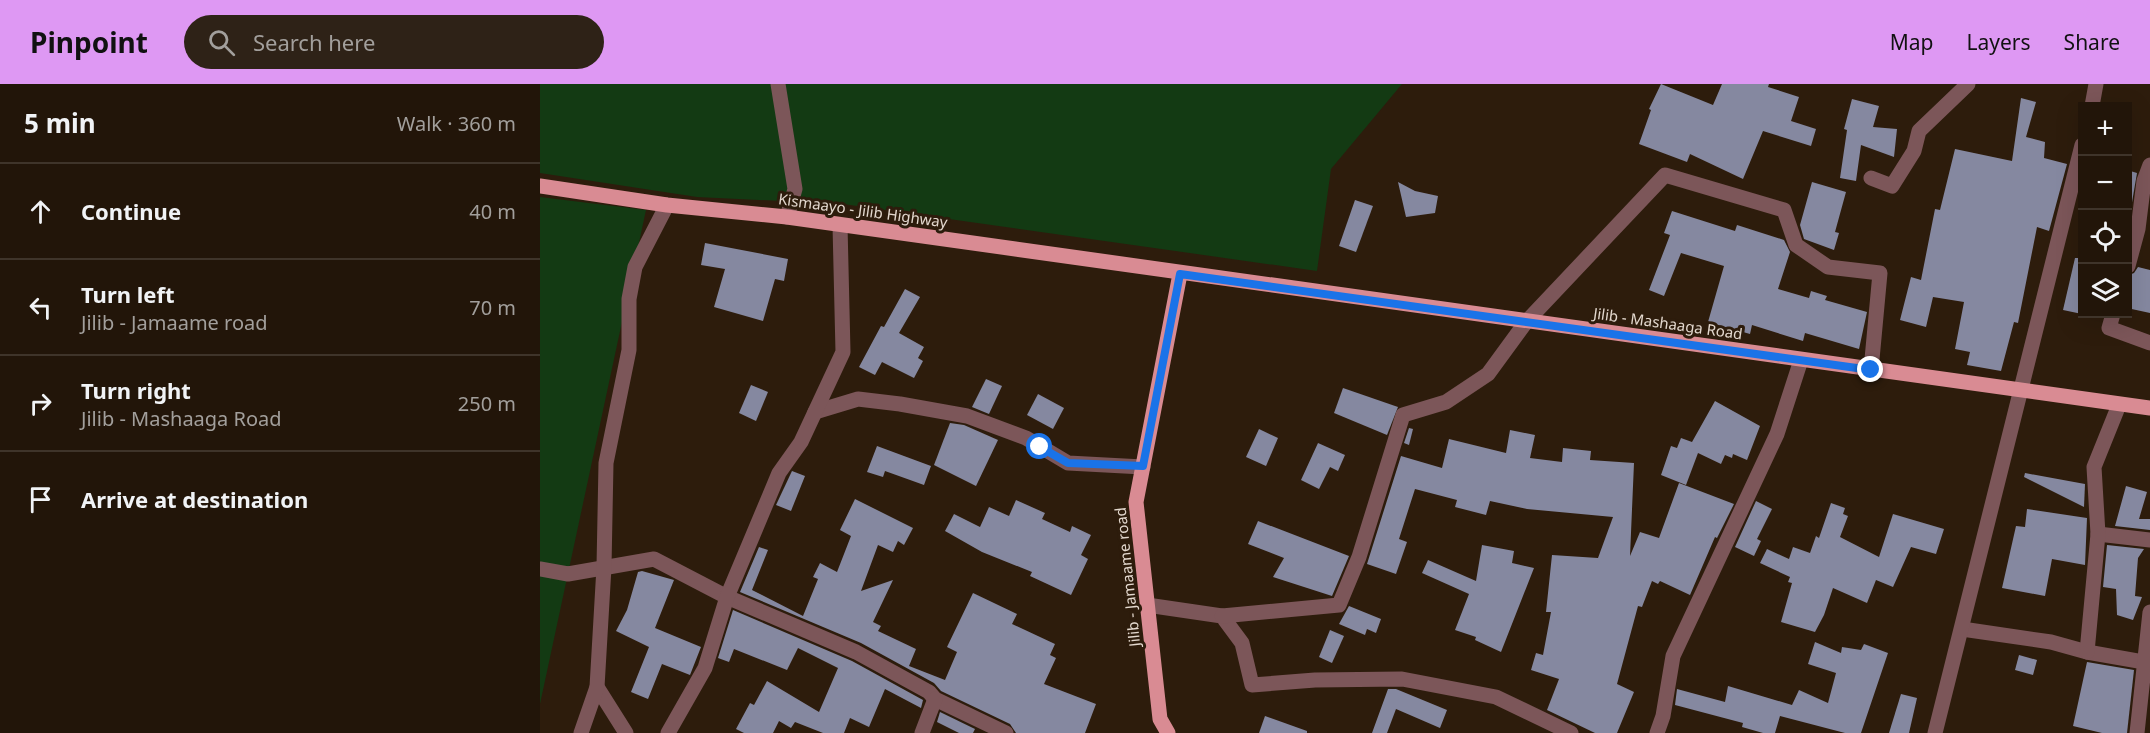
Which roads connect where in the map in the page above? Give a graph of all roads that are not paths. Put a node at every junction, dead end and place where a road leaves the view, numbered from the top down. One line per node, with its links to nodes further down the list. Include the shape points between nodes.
1 (778, 84): 11 (street, via 795,189)
2 (1968, 84): 7 (street, via 1919,131 1914,152 1892,186)
3 (2096, 84): 4 (street)
4 (2093, 102)
5 (2079, 156): 20 (street)
6 (2150, 165): 8 (street)
7 (1871, 178)
8 (2147, 182): 13 (street)
9 (540, 186): 10 (main road, Kismaayo - Jilib Highway)
10 (667, 205): 11 (main road, Kismaayo - Jilib Highway); 27 (street, via 635,267 629,299 629,350 606,463)
11 (787, 217): 12 (main road, Kismaayo - Jilib Highway)
12 (840, 225): 14 (main road, Kismaayo - Jilib Highway); 23 (street, via 843,352)
13 (2128, 264)
14 (1180, 274): 16 (main road, Jilib - Mashaaga Road); 24 (main road, Jilib - Jamaame road)
15 (2112, 318): 17 (street, via 2109,328)
16 (1526, 322): 18 (main road, Jilib - Mashaaga Road); 19 (street, via 1665,175 1784,210 1796,245 1828,267 1880,273); 32 (street, via 1488,374 1446,402 1403,415 1359,557 1339,605)
17 (2150, 343)
18 (1801, 360): 19 (main road, Jilib - Mashaaga Road); 45 (street, via 1777,434 1672,656)
19 (1871, 370): 20 (main road, Jilib - Mashaaga Road)
20 (2019, 392): 21 (main road, Jilib - Mashaaga Road); 33 (street)
21 (2119, 405): 22 (main road, Jilib - Mashaaga Road); 25 (street, via 2094,466)
22 (2150, 408)
23 (815, 412): 24 (street, via 858,399 900,404 967,416 1026,438 1068,463); 29 (street, via 780,473)
24 (1143, 466): 30 (main road, Jilib - Jamaame road, via 1136,502)
25 (2098, 534): 26 (street); 34 (street)
26 (2150, 540)
27 (604, 567): 28 (street, via 568,574); 29 (street, via 654,559); 36 (street)
28 (540, 569)
29 (727, 597): 37 (street, via 856,652); 40 (street, via 705,668)
30 (1147, 605): 32 (street); 43 (main road, Jilib - Jamaame road, via 1160,719)
31 (2150, 612): 35 (street)
32 (1222, 616): 44 (street, via 1242,643 1252,685 1402,679 1496,697)
33 (1962, 629): 34 (street, via 2051,642); 46 (street)
34 (2087, 652): 35 (street)
35 (2148, 663): 47 (street)
36 (597, 687): 38 (street); 39 (street)
37 (935, 699): 41 (street); 42 (street)
38 (581, 733)
39 (626, 733)
40 (668, 733)
41 (922, 733)
42 (1006, 733)
43 (1167, 733)
44 (1571, 733)
45 (1657, 733)
46 (1935, 733)
47 (2137, 733)

